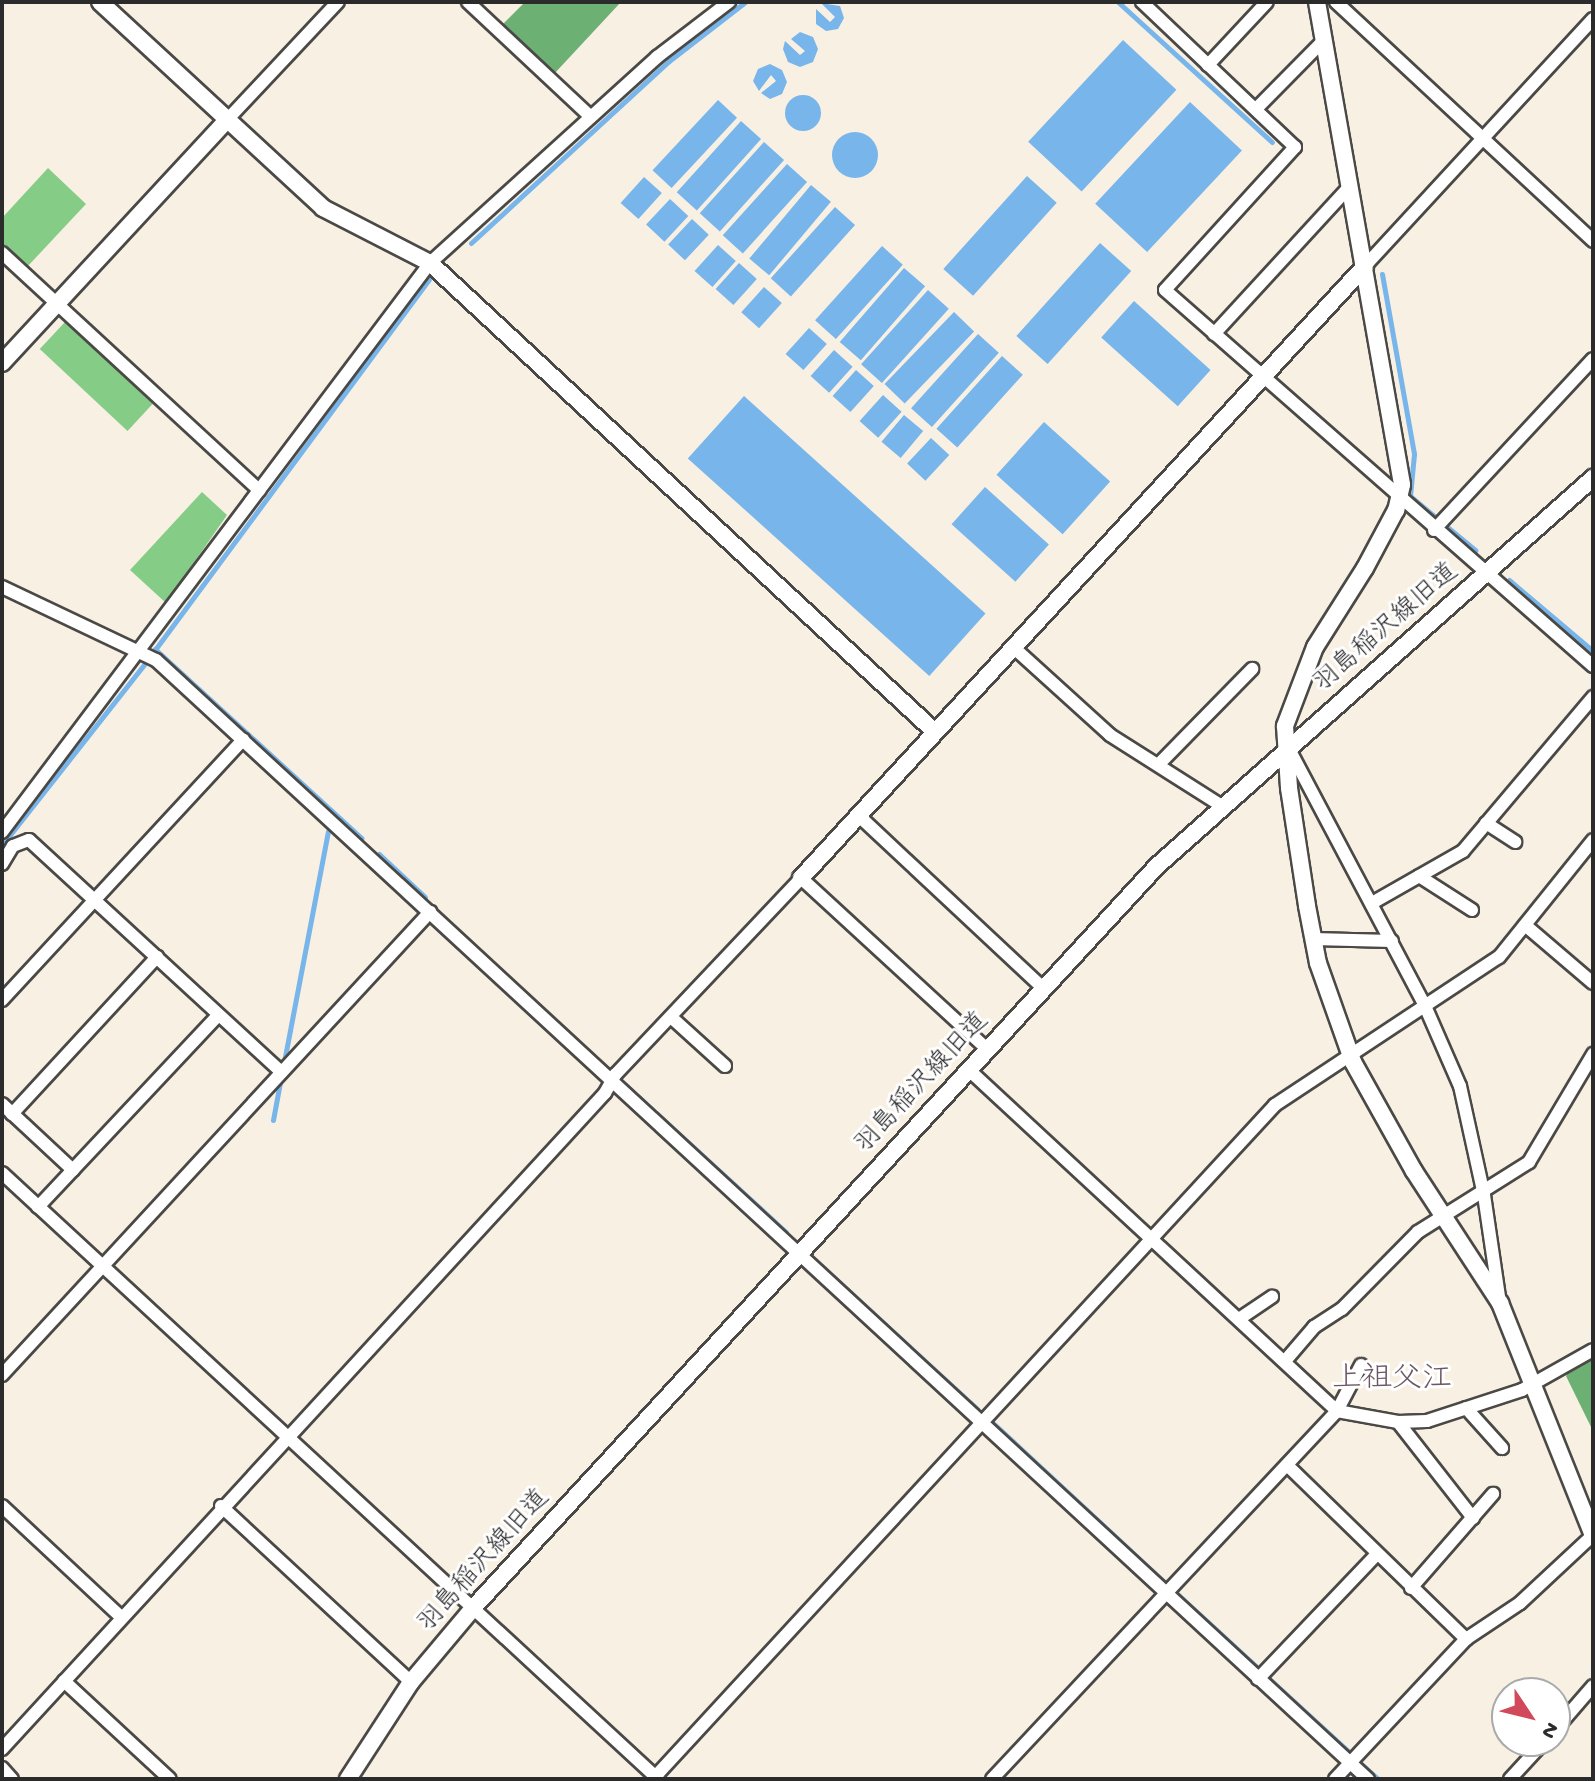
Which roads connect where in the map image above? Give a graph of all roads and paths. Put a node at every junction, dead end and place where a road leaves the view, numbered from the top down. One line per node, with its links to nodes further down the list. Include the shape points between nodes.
1 (100, 2): 14 (street)
2 (338, 2): 14 (street)
3 (468, 2): 13 (street)
4 (729, 2): 13 (street)
5 (1142, 2): 11 (street)
6 (1267, 2): 11 (street)
7 (1317, 2): 10 (street)
8 (1336, 2): 15 (street)
9 (1593, 19): 15 (street)
10 (1324, 40): 12 (street); 16 (street)
11 (1208, 65): 12 (street)
12 (1256, 109): 22 (street, via 1295,147 1165,290)
13 (591, 117): 19 (street)
14 (227, 120): 19 (street, via 323,208); 21 (street)
15 (1483, 139): 17 (street); 20 (street)
16 (1350, 186): 20 (street); 22 (street)
17 (1593, 241)
18 (2, 253): 21 (street)
19 (430, 263): 27 (street); 37 (street)
20 (1365, 266): 25 (street); 28 (street, via 1395,430 1402,485)
21 (57, 303): 24 (street); 27 (street)
22 (1214, 334): 25 (street)
23 (1593, 359): 29 (street)
24 (2, 363)
25 (1260, 376): 28 (street); 32 (street)
26 (1593, 478): 30 (street, 羽島稲沢線旧道)
27 (259, 490): 33 (street)
28 (1398, 499): 29 (street); 39 (street, via 1365,568 1315,647 1285,726)
29 (1434, 530): 30 (street)
30 (1486, 574): 34 (street); 39 (street, 羽島稲沢線旧道)
31 (2, 587): 33 (street)
32 (1012, 646): 37 (street); 40 (street, via 1110,735)
33 (142, 651): 38 (street); 44 (street)
34 (1593, 666)
35 (1252, 669): 40 (street)
36 (1593, 697): 43 (street)
37 (934, 731): 42 (street)
38 (243, 740): 50 (street); 53 (street)
39 (1288, 747): 41 (street, 羽島稲沢線旧道); 51 (street); 55 (street, via 1290,801)
40 (1160, 763): 41 (street)
41 (1222, 806): 59 (street, 羽島稲沢線旧道, via 1157,866)
42 (858, 815): 49 (street); 59 (street)
43 (1486, 823): 46 (street); 48 (street, via 1463,851)
44 (2, 832)
45 (1593, 840): 54 (street)
46 (1515, 842)
47 (2, 864): 50 (street, via 13,846 29,840)
48 (1419, 876): 51 (street); 52 (street)
49 (801, 878): 63 (street); 64 (street)
50 (95, 900): 57 (street); 60 (street)
51 (1372, 903): 56 (street)
52 (1472, 910)
53 (430, 912): 69 (street); 70 (street)
54 (1525, 925): 58 (street); 61 (street, via 1499,957)
55 (1313, 939): 56 (street); 65 (street)
56 (1392, 941): 61 (street)
57 (157, 957): 62 (street); 72 (street)
58 (1593, 983)
59 (1044, 989): 64 (street, 羽島稲沢線旧道)
60 (2, 1000)
61 (1425, 1006): 65 (street); 75 (street, via 1460,1086)
62 (218, 1015): 69 (street); 73 (street)
63 (671, 1017): 67 (street); 70 (street)
64 (988, 1050): 68 (street, 羽島稲沢線旧道)
65 (1349, 1052): 77 (street); 78 (street, via 1275,1105)
66 (1593, 1054): 75 (street, via 1529,1162)
67 (725, 1066)
68 (969, 1070): 78 (street); 79 (street, 羽島稲沢線旧道)
69 (281, 1072): 80 (street)
70 (610, 1081): 79 (street); 93 (street, via 605,1093)
71 (2, 1104): 72 (street)
72 (12, 1114): 73 (street)
73 (73, 1170): 76 (street)
74 (2, 1173): 76 (street)
75 (1484, 1195): 77 (street); 82 (street)
76 (38, 1207): 80 (street)
77 (1442, 1214): 82 (street); 85 (street, via 1342,1309 1314,1327)
78 (1154, 1240): 83 (street); 92 (street)
79 (799, 1255): 92 (street); 104 (street, 羽島稲沢線旧道)
80 (102, 1266): 87 (street); 93 (street)
81 (1272, 1297): 83 (street)
82 (1500, 1303): 88 (street)
83 (1239, 1319): 85 (street)
84 (1593, 1350): 88 (street)
85 (1285, 1361): 90 (street)
86 (1361, 1365): 90 (street)
87 (2, 1375)
88 (1529, 1384): 89 (street); 100 (street)
89 (1466, 1408): 91 (street, via 1427,1421); 94 (street)
90 (1337, 1411): 91 (street); 95 (street)
91 (1398, 1422): 99 (street)
92 (982, 1424): 103 (street); 116 (street)
93 (287, 1438): 98 (street); 104 (street)
94 (1502, 1448)
95 (1287, 1465): 101 (street); 103 (street)
96 (1493, 1494): 99 (street)
97 (2, 1506): 105 (street)
98 (221, 1506): 105 (street); 109 (street)
99 (1473, 1518): 102 (street)
100 (1593, 1536): 106 (street, via 1520,1603)
101 (1375, 1556): 102 (street); 107 (street)
102 (1411, 1588): 106 (street)
103 (1166, 1593): 107 (street); 120 (street)
104 (473, 1608): 109 (street, 羽島稲沢線旧道); 116 (street)
105 (122, 1618): 108 (street)
106 (1466, 1639): 114 (street)
107 (1258, 1679): 114 (street)
108 (64, 1681): 112 (street); 118 (street)
109 (411, 1682): 119 (street, 羽島稲沢線旧道)
110 (1593, 1686): 111 (street)
111 (1571, 1711)
112 (2, 1749)
113 (1530, 1757): 123 (street)
114 (1348, 1764): 121 (street); 122 (street)
115 (2, 1768): 117 (street)
116 (656, 1778)
117 (12, 1779)
118 (170, 1779)
119 (348, 1779)
120 (992, 1779)
121 (1335, 1779)
122 (1368, 1779)
123 (1510, 1779)

